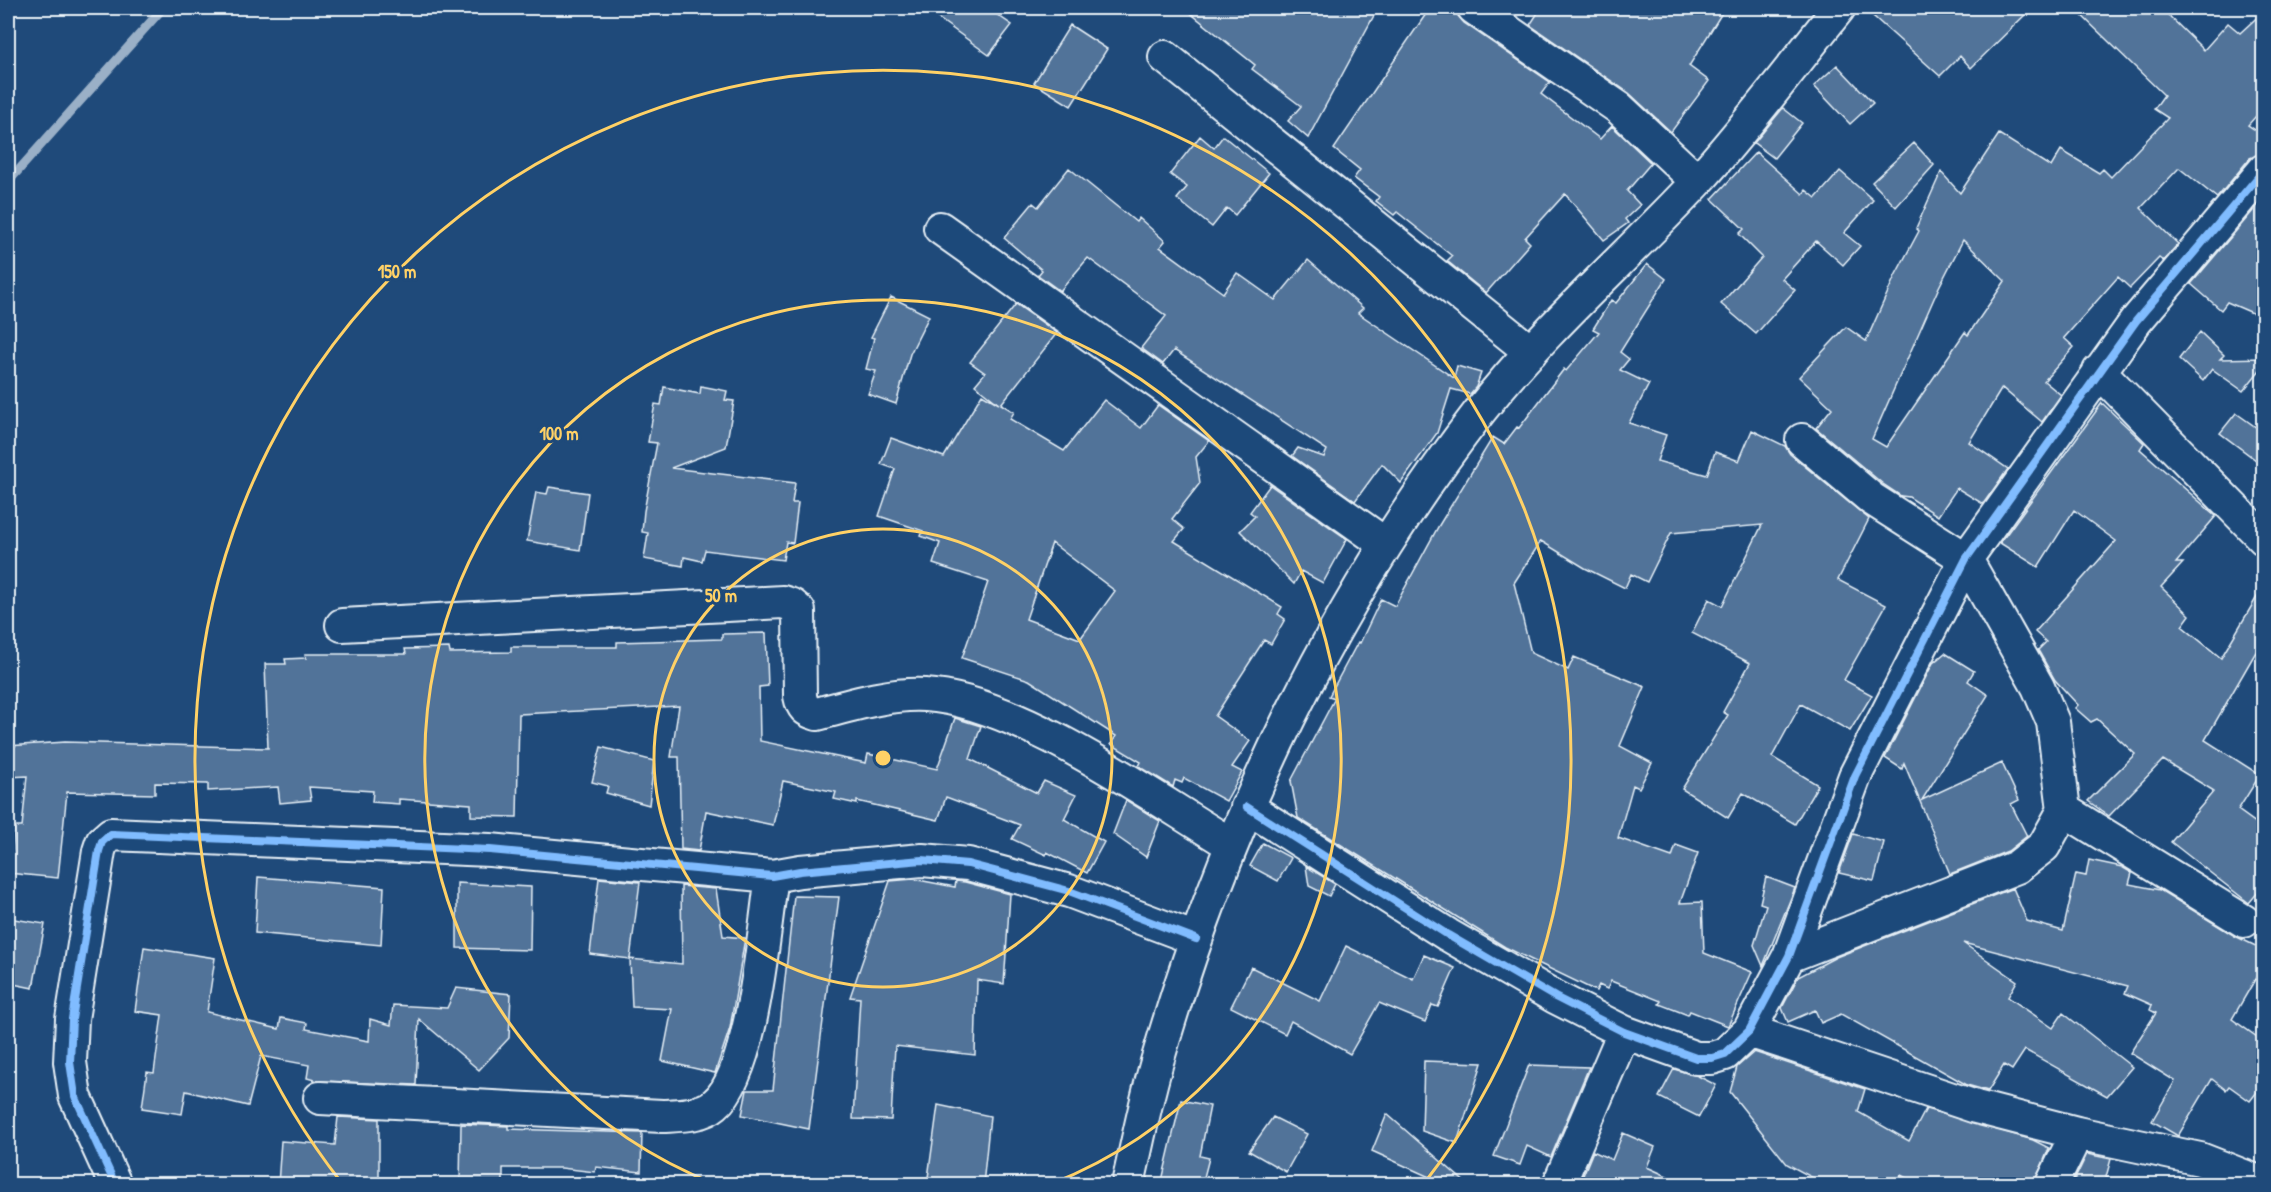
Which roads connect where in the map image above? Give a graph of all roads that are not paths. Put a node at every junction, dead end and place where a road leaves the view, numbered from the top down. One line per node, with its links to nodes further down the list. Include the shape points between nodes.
1 (1474, 8): 5 (street, via 1619,108)
2 (1839, 8): 5 (street)
3 (1164, 57): 7 (street)
4 (2264, 170): 8 (street, via 2136,321)
5 (1698, 181): 7 (street)
6 (940, 228): 11 (street)
7 (1531, 352): 11 (street, via 1480,411)
8 (2099, 371): 10 (street); 12 (street)
9 (1802, 440): 12 (street, via 1872,499)
10 (2264, 540)
11 (1385, 544): 14 (street, via 1341,620)
12 (1966, 559): 15 (street, via 2038,687 2053,722); 20 (street, via 1855,776)
13 (342, 625): 16 (street, via 783,602 799,611 800,696 801,705 808,712 817,714 874,700 925,695 970,703 1065,744)
14 (1247, 807): 16 (street); 22 (street, via 1448,935)
15 (2064, 810): 18 (street); 20 (street, via 2044,846 2017,867)
16 (1232, 845): 19 (street)
17 (772, 876): 19 (street, via 922,861 968,864 1068,891); 23 (street, via 753,1001 738,1065 727,1093 713,1107 692,1114 662,1116); 26 (street, via 490,850 111,834 99,851 72,1020 70,1062 75,1096)
18 (2244, 921)
19 (1196, 939): 27 (street, via 1158,1057)
20 (1789, 956): 21 (street)
21 (1749, 1031): 22 (street, via 1725,1054 1712,1058 1696,1058); 24 (street, via 1977,1107)
22 (1624, 1032): 28 (street)
23 (320, 1098)
24 (2077, 1133): 25 (street, via 2200,1159); 29 (street)
25 (2264, 1184)
26 (115, 1185)
27 (1128, 1185)
28 (1559, 1185)
29 (2052, 1185)

